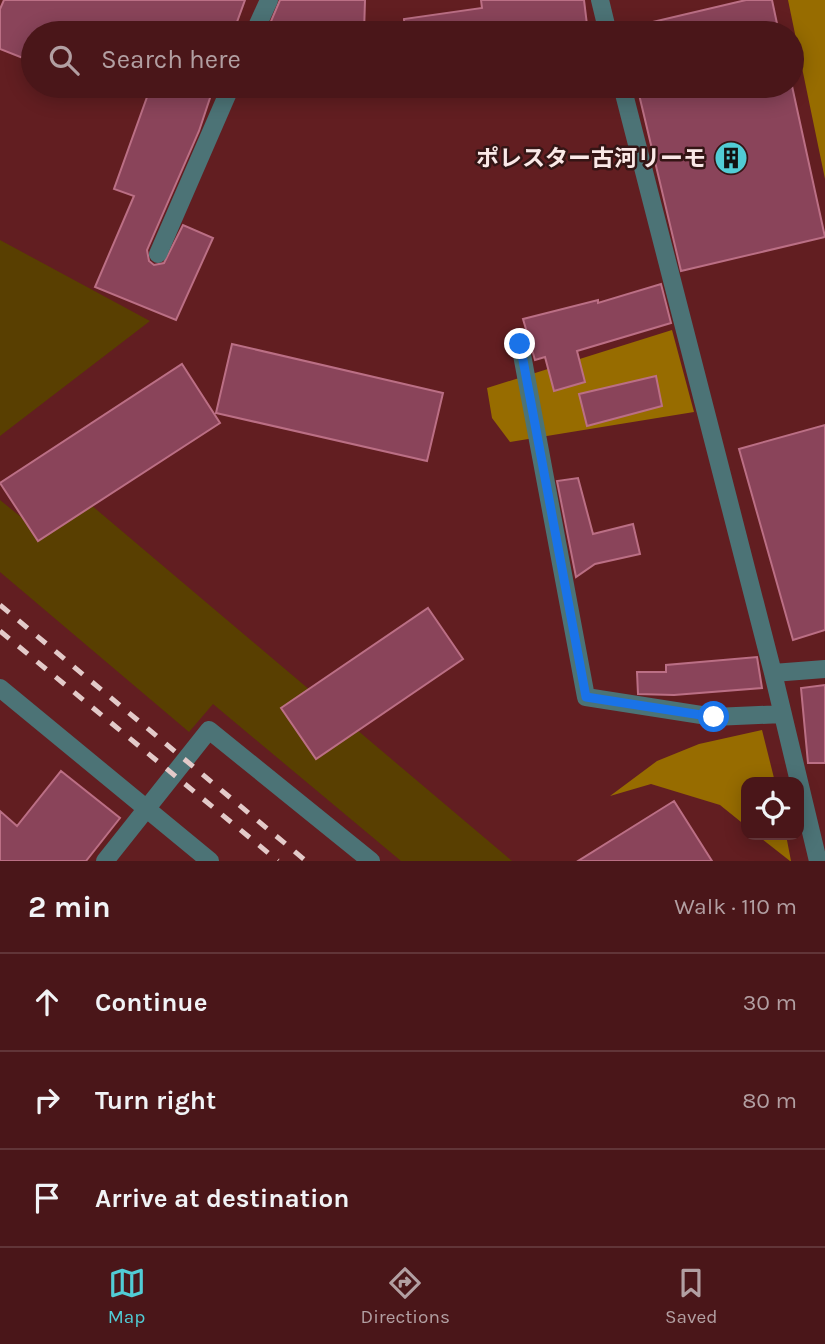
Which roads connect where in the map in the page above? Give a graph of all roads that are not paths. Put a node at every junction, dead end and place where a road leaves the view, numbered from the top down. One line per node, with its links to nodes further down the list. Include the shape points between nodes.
1 (269, 0): 3 (street)
2 (600, 0): 4 (street)
3 (259, 21)
4 (605, 21)
5 (227, 98): 7 (street)
6 (625, 98): 10 (street)
7 (158, 254)
8 (520, 344): 12 (street, via 586,697 714,717)
9 (825, 669): 10 (street)
10 (773, 673): 12 (street)
11 (0, 688): 13 (street)
12 (783, 714): 17 (street)
13 (145, 810): 14 (street); 15 (street); 16 (street, via 209,730)
14 (105, 861)
15 (209, 861)
16 (371, 861)
17 (818, 861)

